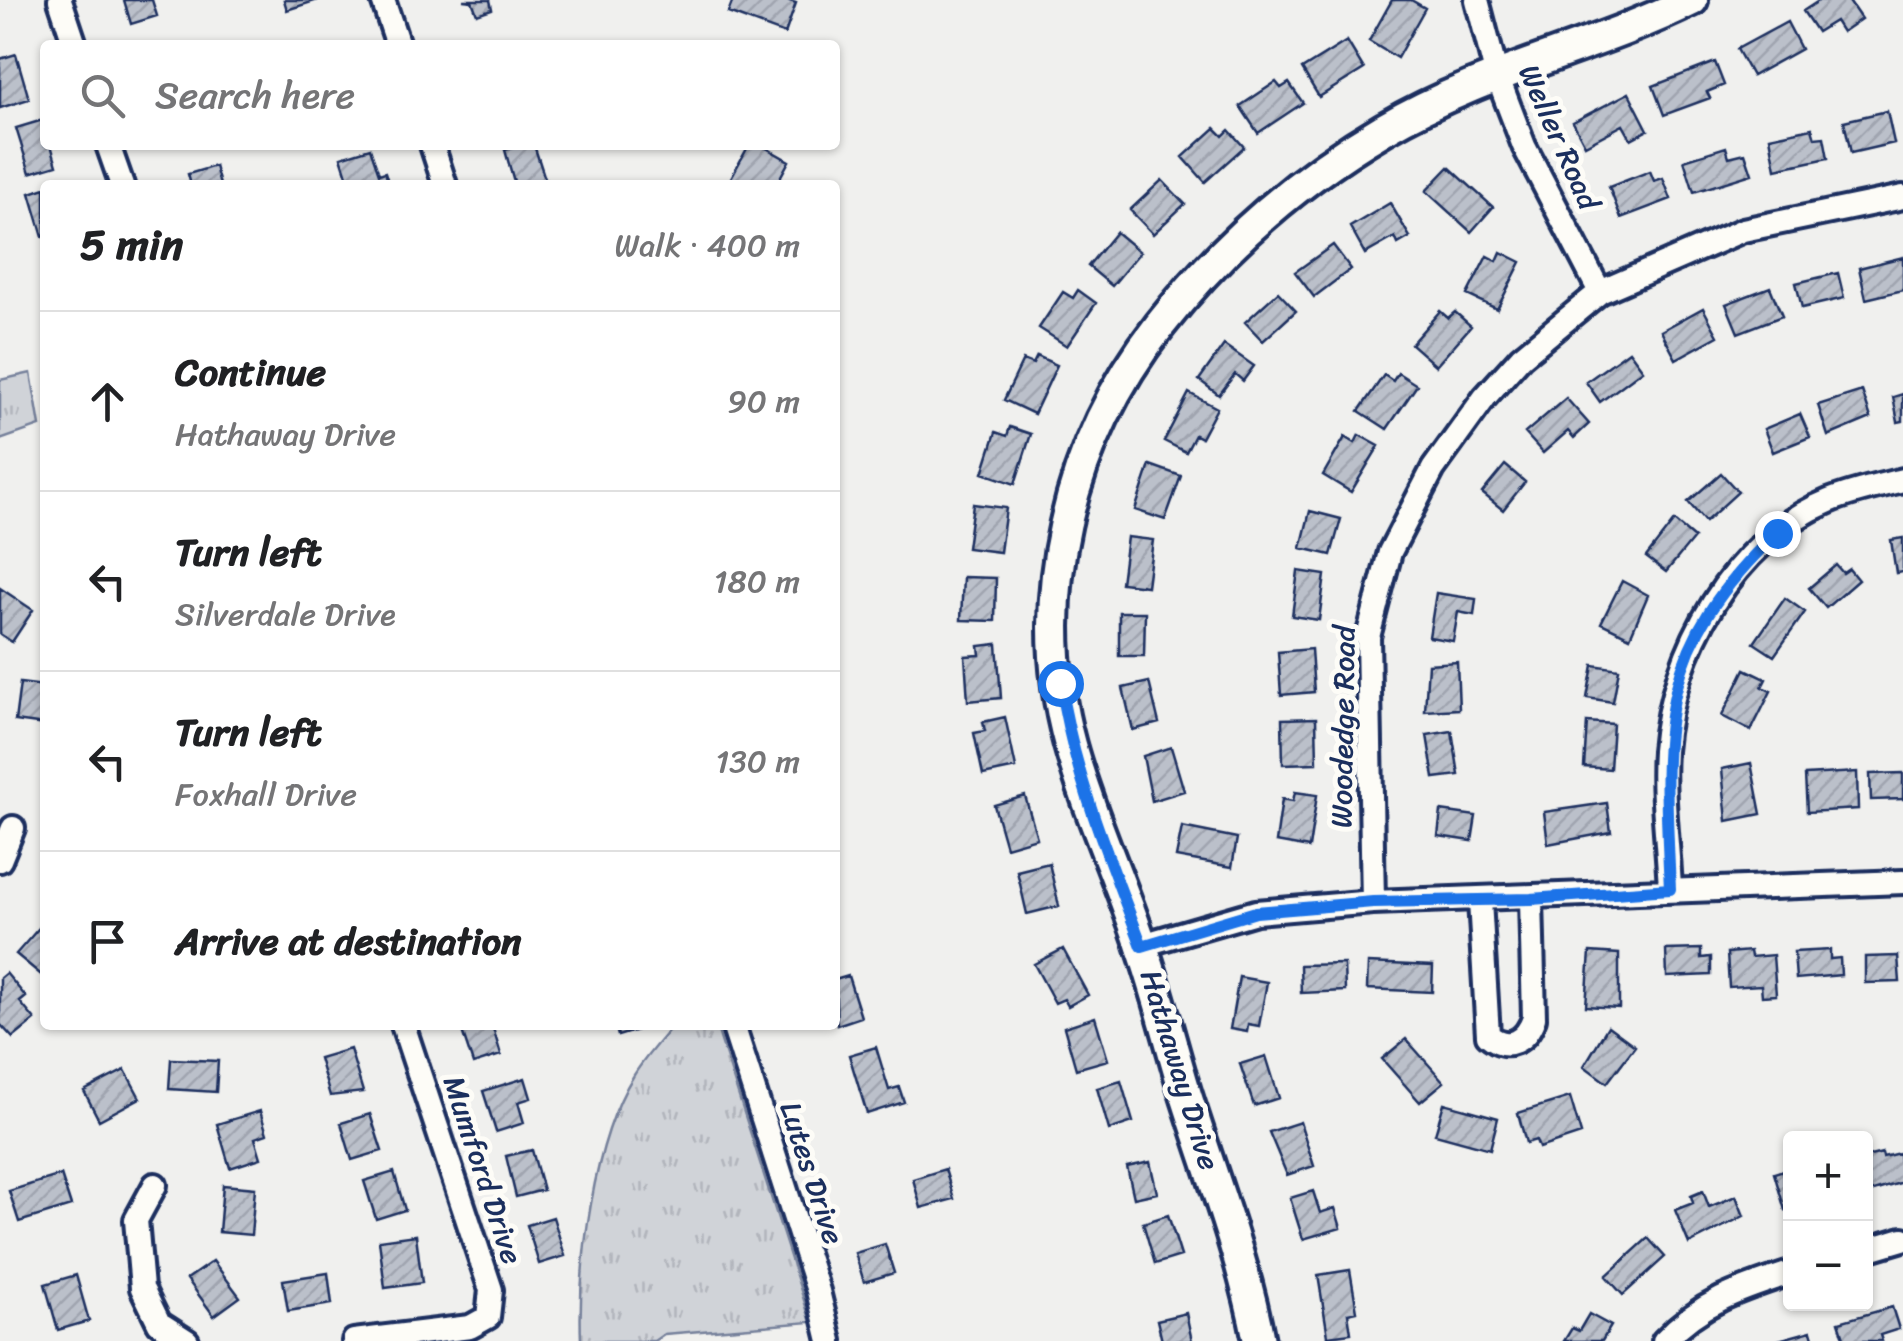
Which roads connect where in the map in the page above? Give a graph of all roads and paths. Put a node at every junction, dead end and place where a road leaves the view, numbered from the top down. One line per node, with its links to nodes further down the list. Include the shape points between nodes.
1 (60, 0): 5 (street)
2 (384, 0): 6 (street)
3 (1476, 0): 7 (street, Weller Road)
4 (1692, 0): 7 (street, Hathaway Drive)
5 (73, 40)
6 (396, 40)
7 (1496, 73): 13 (street, Weller Road, via 1524,146); 22 (street, Hathaway Drive, via 1355,147 1241,234 1143,347 1108,402 1082,463 1056,577 1060,683 1068,740)
8 (110, 150): 10 (street)
9 (434, 150): 11 (street)
10 (120, 180)
11 (443, 180)
12 (1903, 198): 13 (street, Woodedge Road, via 1742,230)
13 (1600, 292): 21 (street, Woodedge Road, via 1485,396 1433,469 1390,552 1368,638)
14 (1903, 480): 18 (street, via 1828,501 1777,533 1714,602 1687,654 1664,752)
15 (13, 828): 16 (street)
16 (0, 860)
17 (1903, 882): 18 (street)
18 (1670, 889): 19 (street)
19 (1531, 899): 20 (street); 20 (street, via 1534,1018 1517,1043 1498,1044 1488,1036)
20 (1480, 900): 21 (street)
21 (1373, 902): 22 (street, via 1256,912)
22 (1142, 946): 32 (street, Hathaway Drive, via 1246,1275)
23 (406, 1030): 30 (street, Mumford Drive, via 491,1290 488,1317 470,1327)
24 (734, 1030): 31 (street, Lutes Drive)
25 (155, 1185): 29 (street, via 136,1220 142,1288 159,1323)
26 (1903, 1238): 27 (street)
27 (1873, 1248)
28 (1783, 1275): 33 (street, via 1729,1292 1686,1317)
29 (186, 1341)
30 (354, 1341)
31 (830, 1341)
32 (1258, 1341)
33 (1664, 1341)

